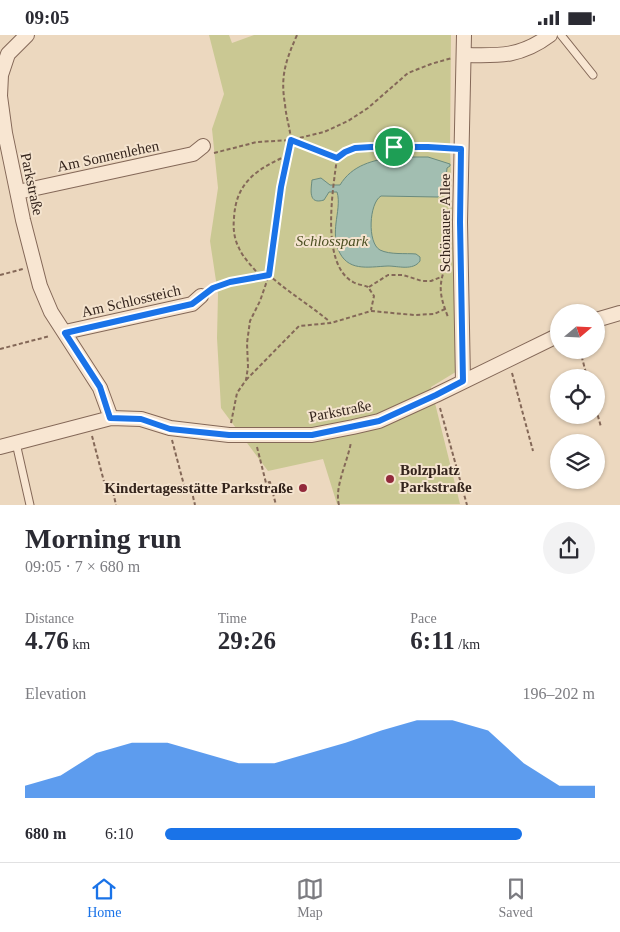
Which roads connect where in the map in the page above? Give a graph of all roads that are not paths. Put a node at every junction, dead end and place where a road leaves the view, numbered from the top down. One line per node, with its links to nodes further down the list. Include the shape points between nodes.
1 (27, 35): 8 (street, Parkstraße, via 8,54 1,75 5,133)
2 (464, 35): 5 (street, Schönauer Allee)
3 (550, 35): 5 (street, via 518,53)
4 (561, 35): 6 (lane)
5 (464, 55): 14 (street, Schönauer Allee, via 460,222)
6 (593, 75)
7 (204, 146): 8 (street, Am Sonnenlehen, via 193,154)
8 (18, 192): 12 (street, Parkstraße, via 40,285 51,312)
9 (201, 297): 12 (street, Am Schlossteich, via 192,304)
10 (620, 313): 11 (street)
11 (605, 317)
12 (65, 333): 15 (street, Parkstraße, via 100,387)
13 (550, 339): 14 (street, Parkstraße)
14 (463, 381): 15 (street, Parkstraße, via 379,421 312,435 229,435 169,428 141,419)
15 (110, 418): 16 (street, Parkstraße)
16 (16, 443): 17 (street, Parkstraße); 18 (lane)
17 (0, 447)
18 (30, 505)

